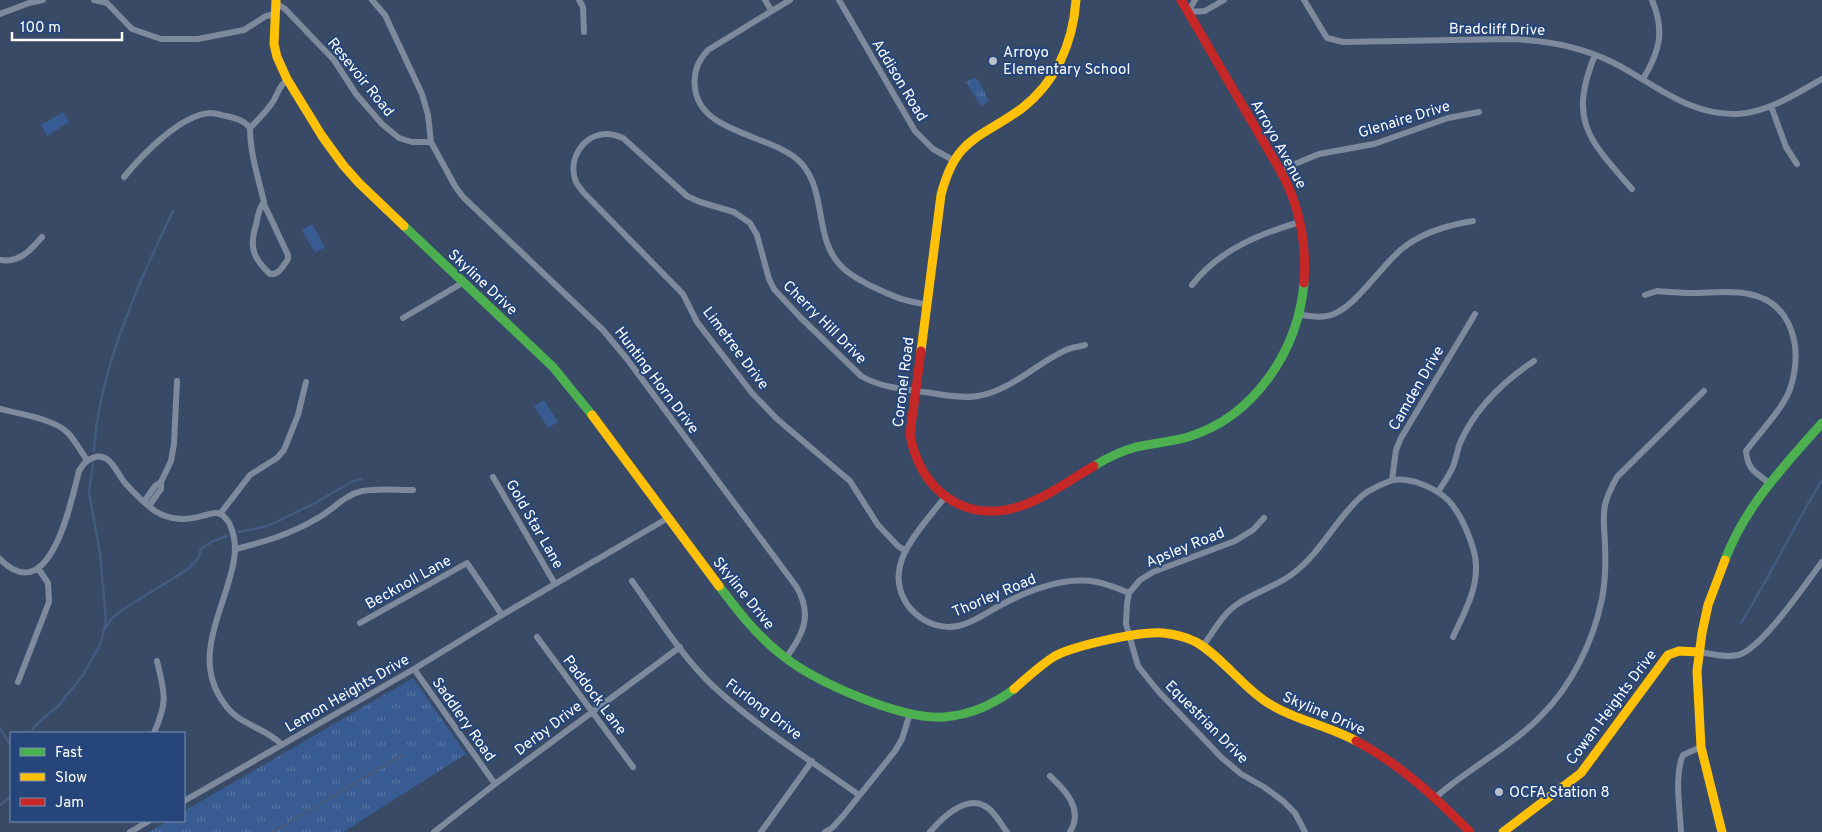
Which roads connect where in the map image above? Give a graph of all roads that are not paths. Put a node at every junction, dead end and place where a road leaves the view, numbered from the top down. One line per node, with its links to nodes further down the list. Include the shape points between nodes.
1 (43, 0): 17 (street)
2 (94, 0): 18 (street, via 107,3 132,29 161,39 198,39 244,30)
3 (372, 0): 27 (street, via 385,15 422,94)
4 (579, 0): 19 (street, via 583,7)
5 (765, 0): 15 (street)
6 (790, 0): 15 (street)
7 (839, 0): 29 (street, Addison Road, via 915,130 933,149)
8 (1076, 0): 29 (street, Coronel Road, via 1072,35 1053,74 1033,98 969,140)
9 (1181, 0): 16 (street, Arroyo Avenue)
10 (1195, 0): 16 (street)
11 (1224, 0): 16 (street, via 1205,11)
12 (1304, 0): 20 (street, Bradcliff Drive, via 1327,38 1343,42 1535,40 1570,46)
13 (1652, 0): 21 (street, via 1660,31 1656,56)
14 (276, 2): 18 (street, Skyline Drive); 27 (street, Resevoir Road, via 334,60 356,94 382,124 399,138)
15 (771, 10): 42 (street, via 715,44 702,56 694,72 695,92 701,104 721,124 775,146 807,171 818,200 828,246 840,266 895,298)
16 (1188, 12): 31 (street, Arroyo Avenue)
17 (0, 14)
18 (275, 14): 23 (street, Skyline Drive, via 276,52)
19 (584, 32)
20 (1595, 55): 21 (street, Bradcliff Drive); 33 (street, via 1582,95 1586,125 1595,145)
21 (1643, 79): 24 (street, Bradcliff Drive, via 1682,103 1697,108 1738,114)
22 (1822, 79): 24 (street, Bradcliff Drive)
23 (287, 80): 26 (street); 39 (street, Skyline Drive, via 350,173)
24 (1771, 106): 30 (street, via 1786,147)
25 (1479, 112): 31 (street, Glenaire Drive, via 1448,118 1374,144 1319,154)
26 (250, 128): 32 (street, via 246,122 212,113 191,119 152,145); 34 (street, via 250,147)
27 (431, 142): 81 (street, Hunting Horn Drive, via 467,202 602,330 627,359 796,586 803,600 805,621 800,639)
28 (581, 147): 50 (street, Cherry Hill Drive, via 601,134 623,138 687,196 742,216 758,235 774,289 800,317 861,376 873,383); 66 (street, Limetree Drive, via 575,158 574,171 576,183 583,192 683,294 697,322 752,393 850,481 878,525)
29 (953, 160): 42 (street, Coronel Road, via 941,195)
30 (1797, 164)
31 (1280, 170): 36 (street, Arroyo Avenue, via 1293,195)
32 (124, 177)
33 (1632, 188)
34 (264, 202): 34 (street, via 251,242 262,267 275,274 288,255)
35 (1473, 221): 43 (street, via 1446,226 1404,247 1338,313 1314,317)
36 (1300, 222): 40 (street, via 1246,241 1213,262); 43 (street, Arroyo Avenue, via 1305,268)
37 (42, 237): 38 (street, via 21,257)
38 (0, 260)
39 (464, 282): 45 (street); 63 (street, Skyline Drive, via 562,378)
40 (1192, 285)
41 (1644, 296): 57 (street, via 1657,291 1749,294 1771,302 1783,312 1796,347 1790,389 1780,408 1746,451 1748,464)
42 (926, 304): 50 (street, Coronel Road)
43 (1297, 314): 60 (street, Coronel Road, via 1287,347 1273,374 1248,404 1212,428 1124,451 1017,509 973,509 954,503)
44 (1475, 314): 56 (street, Camden Drive, via 1401,438)
45 (403, 318)
46 (1085, 345): 50 (street, Cherry Hill Drive, via 1067,349 1012,382 980,396)
47 (1534, 362): 59 (street, via 1512,376 1483,408 1464,436 1452,468)
48 (177, 381): 61 (street, via 174,444 170,461 161,490)
49 (306, 382): 62 (street, via 284,450 250,474)
50 (914, 391): 60 (street, Coronel Road, via 910,422 912,445 922,471)
51 (1704, 391): 95 (street, via 1618,477 1610,490 1603,520 1606,570 1602,600 1574,673 1541,716)
52 (0, 409): 54 (street, via 60,427 69,434)
53 (1822, 423): 57 (street)
54 (87, 460): 61 (street, via 98,457 108,460); 69 (street, via 79,471 58,540)
55 (492, 477): 71 (street, Gold Star Lane)
56 (1392, 480): 59 (street, via 1409,481); 78 (street, via 1363,495 1295,572 1231,608)
57 (1769, 482): 80 (street, via 1731,544 1708,605)
58 (413, 490): 65 (street, via 382,489 350,495 317,519 272,540)
59 (1438, 492): 77 (street, via 1450,502 1475,554 1474,585)
60 (945, 496): 66 (street, Thorley Road)
61 (146, 504): 62 (street, via 172,519)
62 (220, 514): 65 (street, Lemon Heights Drive, via 230,525)
63 (668, 518): 71 (street, Lemon Heights Drive); 81 (street, Skyline Drive, via 747,623)
64 (1264, 518): 72 (street, Apsley Road, via 1253,530 1235,541 1146,576)
65 (236, 549): 88 (street, Lemon Heights Drive, via 211,641 209,670 215,690 227,708)
66 (906, 551): 72 (street, Thorley Road, via 898,577 903,596 915,614 937,626 965,624 1024,594 1063,583 1099,582)
67 (0, 559): 69 (street, via 17,572 31,572)
68 (1822, 562): 80 (street, via 1751,649 1730,656)
69 (38, 568): 84 (street, via 48,584 48,602)
70 (632, 581): 79 (street, Furlong Drive)
71 (555, 584): 73 (street, Lemon Heights Drive)
72 (1130, 594): 76 (street, via 1126,614)
73 (502, 615): 74 (street, Becknoll Lane, via 467,563); 83 (street, Lemon Heights Drive)
74 (360, 623)
75 (537, 637): 85 (street, Paddock Lane)
76 (1129, 637): 78 (street, Skyline Drive, via 1171,634); 86 (street, Skyline Drive, via 1079,646 1057,654 1010,694 977,710 948,716); 105 (street, Equestrian Drive, via 1138,666 1158,691 1221,757 1283,801 1295,813)
77 (1453, 637)
78 (1203, 646): 95 (street, Skyline Drive, via 1218,657 1245,688 1267,703 1290,716 1335,731 1365,746 1393,763)
79 (680, 647): 85 (street, Derby Drive); 90 (street, Furlong Drive, via 712,685 748,716)
80 (1700, 652): 89 (street, via 1697,671); 107 (street, Cowan Heights Drive, via 1681,650 1668,654 1581,773)
81 (785, 658): 86 (street, Skyline Drive, via 830,684)
82 (158, 661): 87 (street, via 165,696 162,716)
83 (414, 669): 88 (street, Lemon Heights Drive); 93 (street, Saddlery Road)
84 (18, 682)
85 (592, 711): 91 (street, Paddock Lane); 93 (street, Derby Drive)
86 (910, 713): 94 (street, via 895,751)
87 (154, 732)
88 (281, 744): 96 (street)
89 (1701, 747): 108 (street, via 1683,755 1680,763); 109 (street)
90 (812, 761): 94 (street, Furlong Drive); 100 (street)
91 (633, 767)
92 (1050, 776): 104 (street, via 1071,798 1074,818)
93 (495, 784): 99 (street, Derby Drive)
94 (859, 795): 101 (street)
95 (1436, 797): 106 (street, Skyline Drive)
96 (185, 800)
97 (147, 822): 98 (street)
98 (130, 832)
99 (434, 832)
100 (761, 832)
101 (825, 832)
102 (930, 832): 103 (street, via 958,807 972,803 983,805 992,812)
103 (1007, 832)
104 (1070, 832)
105 (1304, 832)
106 (1470, 832)
107 (1503, 832)
108 (1681, 832)
109 (1722, 832)

